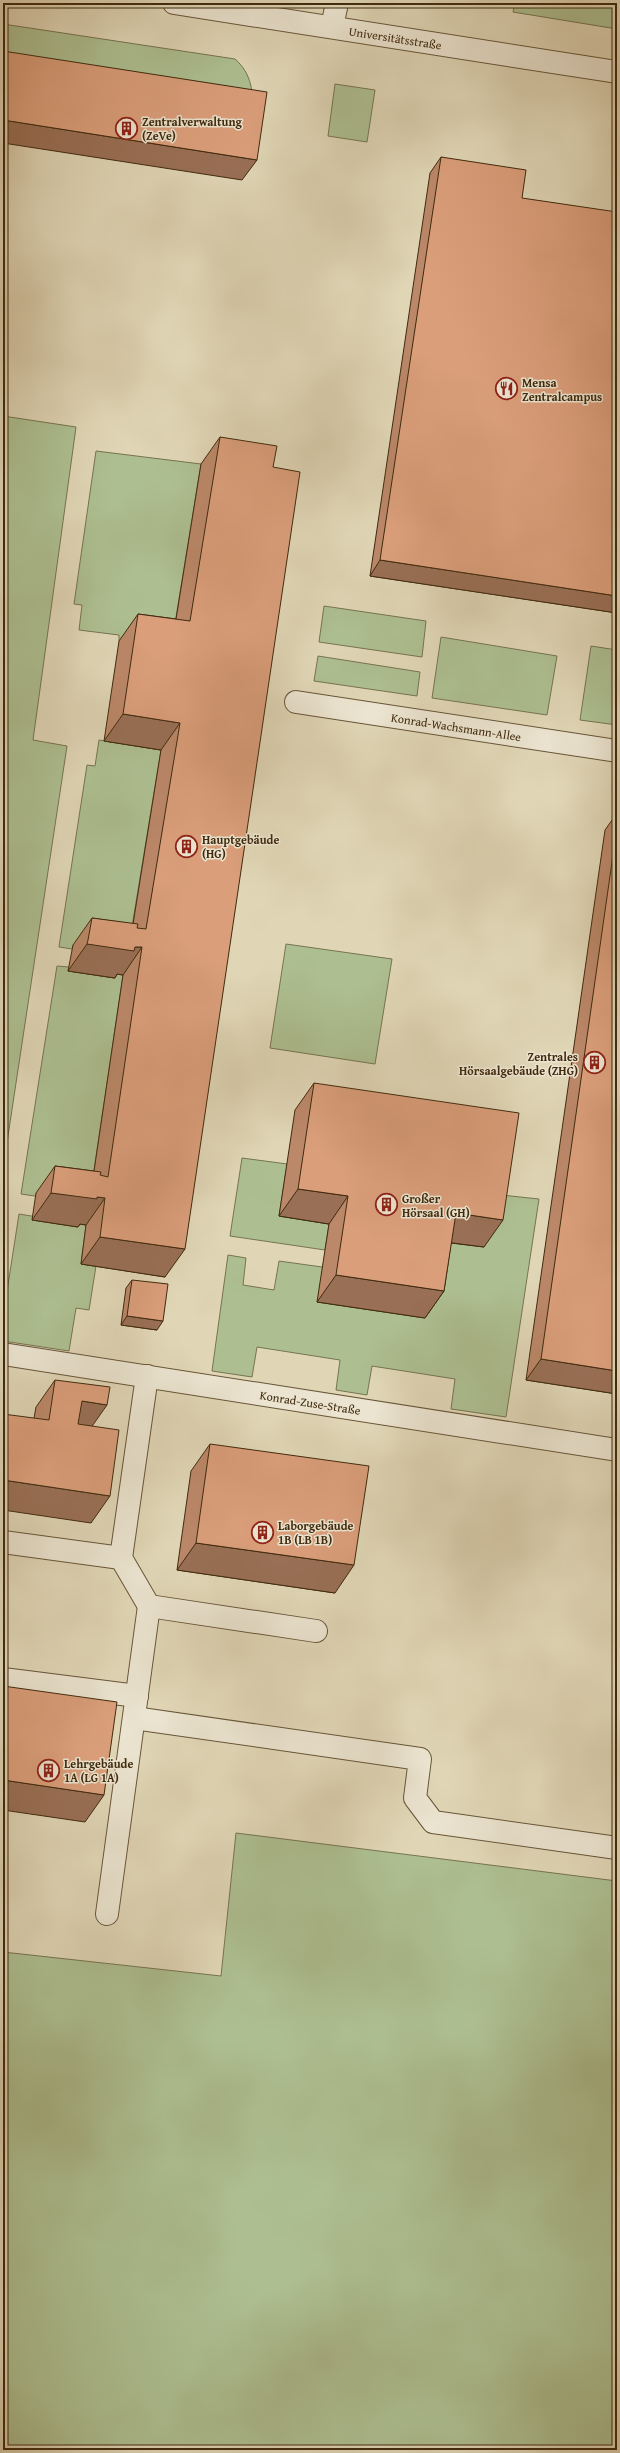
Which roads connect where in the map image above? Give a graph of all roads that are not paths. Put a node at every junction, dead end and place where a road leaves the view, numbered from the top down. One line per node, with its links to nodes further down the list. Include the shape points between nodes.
1 (174, 3): 3 (street, Universitätsstraße)
2 (337, 3): 3 (street)
3 (332, 27): 4 (street, Universitätsstraße)
4 (617, 72)
5 (296, 702): 6 (street, Konrad-Wachsmann-Allee)
6 (617, 751)
7 (3, 1354): 8 (street, Konrad-Zuse-Straße)
8 (147, 1376): 9 (street, Konrad-Zuse-Straße); 11 (street)
9 (617, 1450)
10 (3, 1542): 11 (street)
11 (121, 1558): 12 (street)
12 (149, 1606): 13 (street); 15 (street)
13 (316, 1631)
14 (3, 1679): 15 (street)
15 (137, 1696): 16 (street)
16 (134, 1718): 17 (street, via 420,1759 415,1798 433,1822); 18 (street)
17 (617, 1848)
18 (107, 1914)

